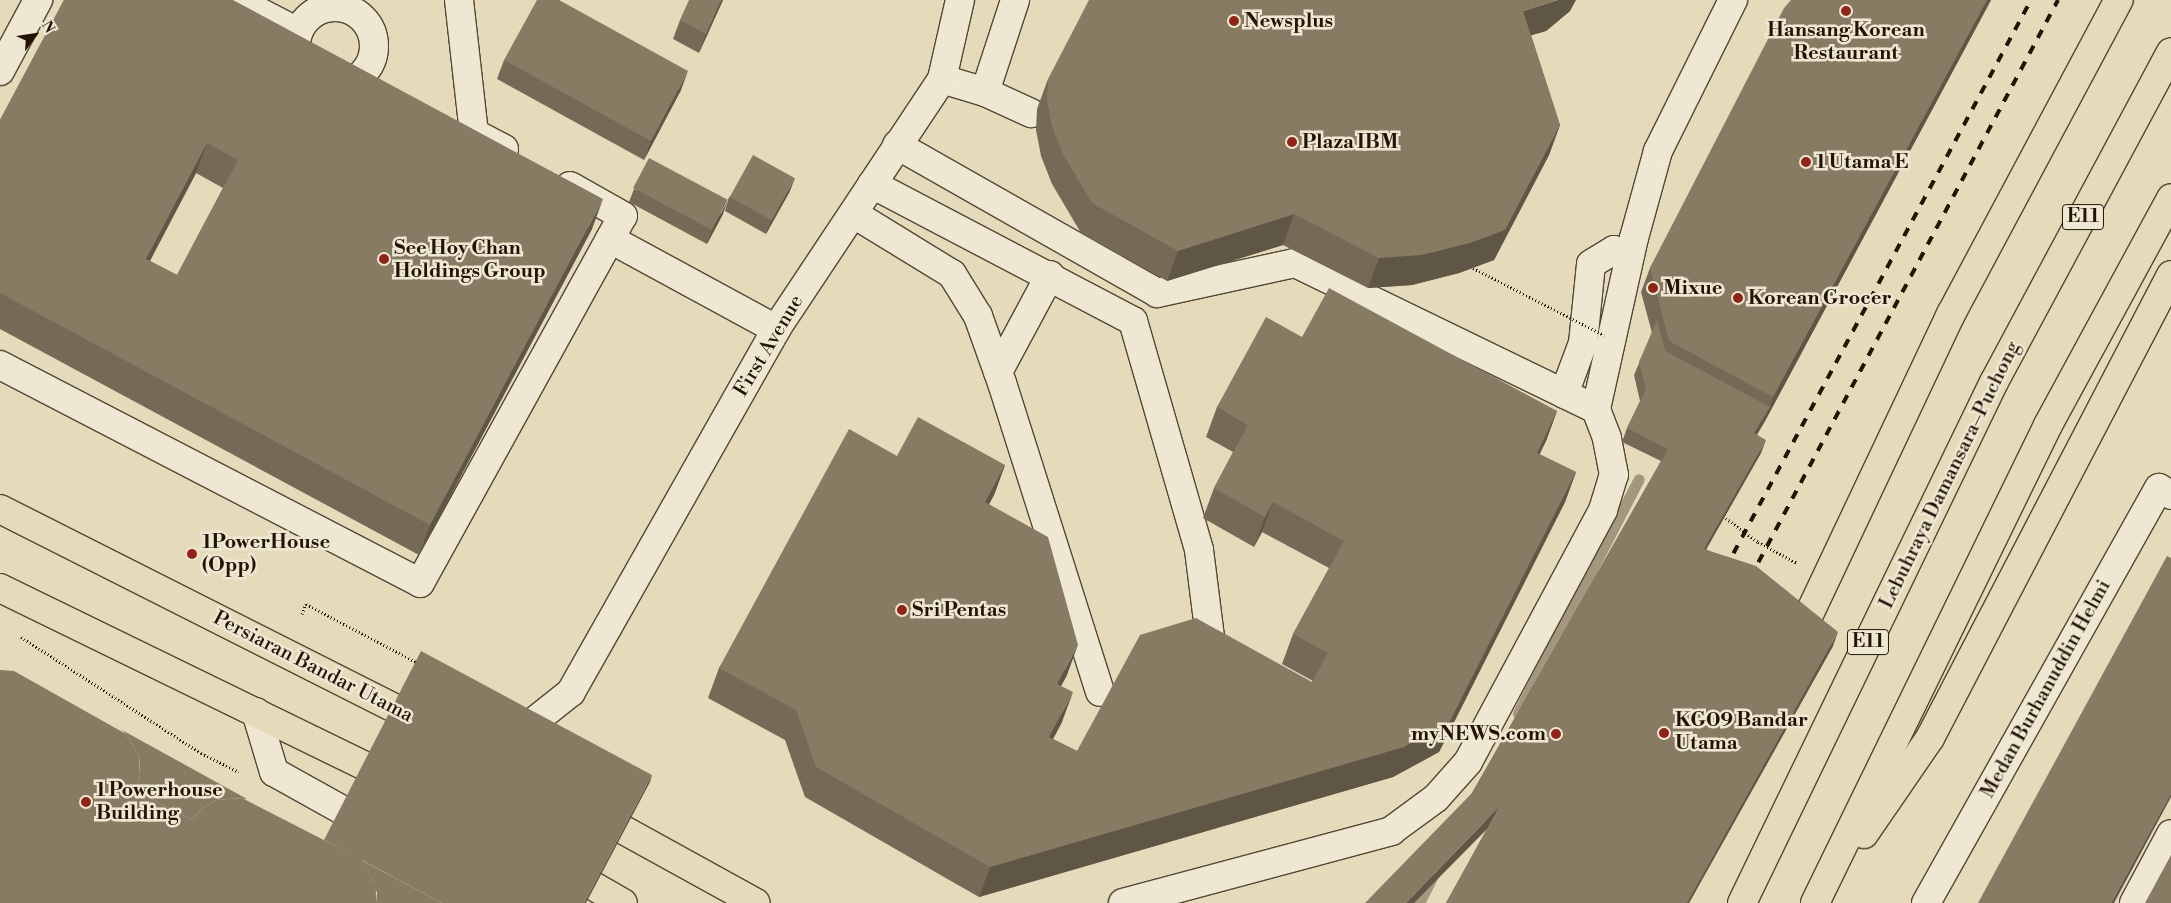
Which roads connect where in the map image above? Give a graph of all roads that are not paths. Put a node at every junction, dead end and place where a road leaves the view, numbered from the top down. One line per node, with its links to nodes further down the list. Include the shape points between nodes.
1 (38, 0): 10 (street)
2 (236, 0): 8 (street)
3 (459, 0): 15 (street, via 474,133)
4 (960, 0): 11 (street, First Avenue)
5 (1015, 0): 12 (street)
6 (1733, 0): 21 (street, via 1658,150)
7 (2119, 0): 33 (main road, via 1951,314)
8 (298, 32)
9 (2171, 52): 48 (main road, Lebuhraya Damansara–Puchong / E11, via 1994,382)
10 (0, 71)
11 (942, 79): 12 (street); 14 (street, First Avenue)
12 (985, 92): 13 (street)
13 (1030, 113)
14 (897, 145): 17 (street, First Avenue); 27 (street, via 1157,293 1295,263)
15 (524, 160)
16 (548, 174): 20 (street, via 623,216)
17 (872, 184): 19 (street, First Avenue); 22 (street)
18 (2171, 198): 49 (main road, via 2048,425)
19 (854, 214): 24 (street, First Avenue); 26 (street, via 952,274 978,316)
20 (610, 240): 24 (street); 25 (street, via 420,583)
21 (1630, 257): 27 (street, via 1614,250 1592,264 1583,344); 28 (street)
22 (1050, 275): 26 (street); 32 (street, via 1133,321 1199,550)
23 (2171, 275): 49 (main road, via 1930,738)
24 (776, 329): 34 (street, First Avenue)
25 (0, 365)
26 (998, 372): 35 (street)
27 (1564, 394): 28 (street)
28 (1596, 409): 47 (street, via 1607,438 1614,475 1603,510 1468,762 1436,798 1391,831)
29 (2171, 495): 50 (street, Medan Burhanuddin Helmi, via 2159,488)
30 (0, 509): 37 (main road, Persiaran Bandar Utama)
31 (0, 588): 36 (main road)
32 (1210, 637)
33 (1782, 671)
34 (571, 692): 38 (street, First Avenue); 39 (street, First Avenue, via 524,732 506,743)
35 (1100, 692)
36 (256, 712): 40 (main road); 43 (street, via 274,772)
37 (445, 734)
38 (562, 735)
39 (489, 746)
40 (415, 791)
41 (571, 801): 46 (main road)
42 (2171, 834): 51 (street)
43 (397, 840)
44 (538, 854): 45 (main road)
45 (623, 903)
46 (756, 903)
47 (1124, 903)
48 (1742, 903)
49 (1816, 903)
50 (1926, 903)
51 (2134, 903)

